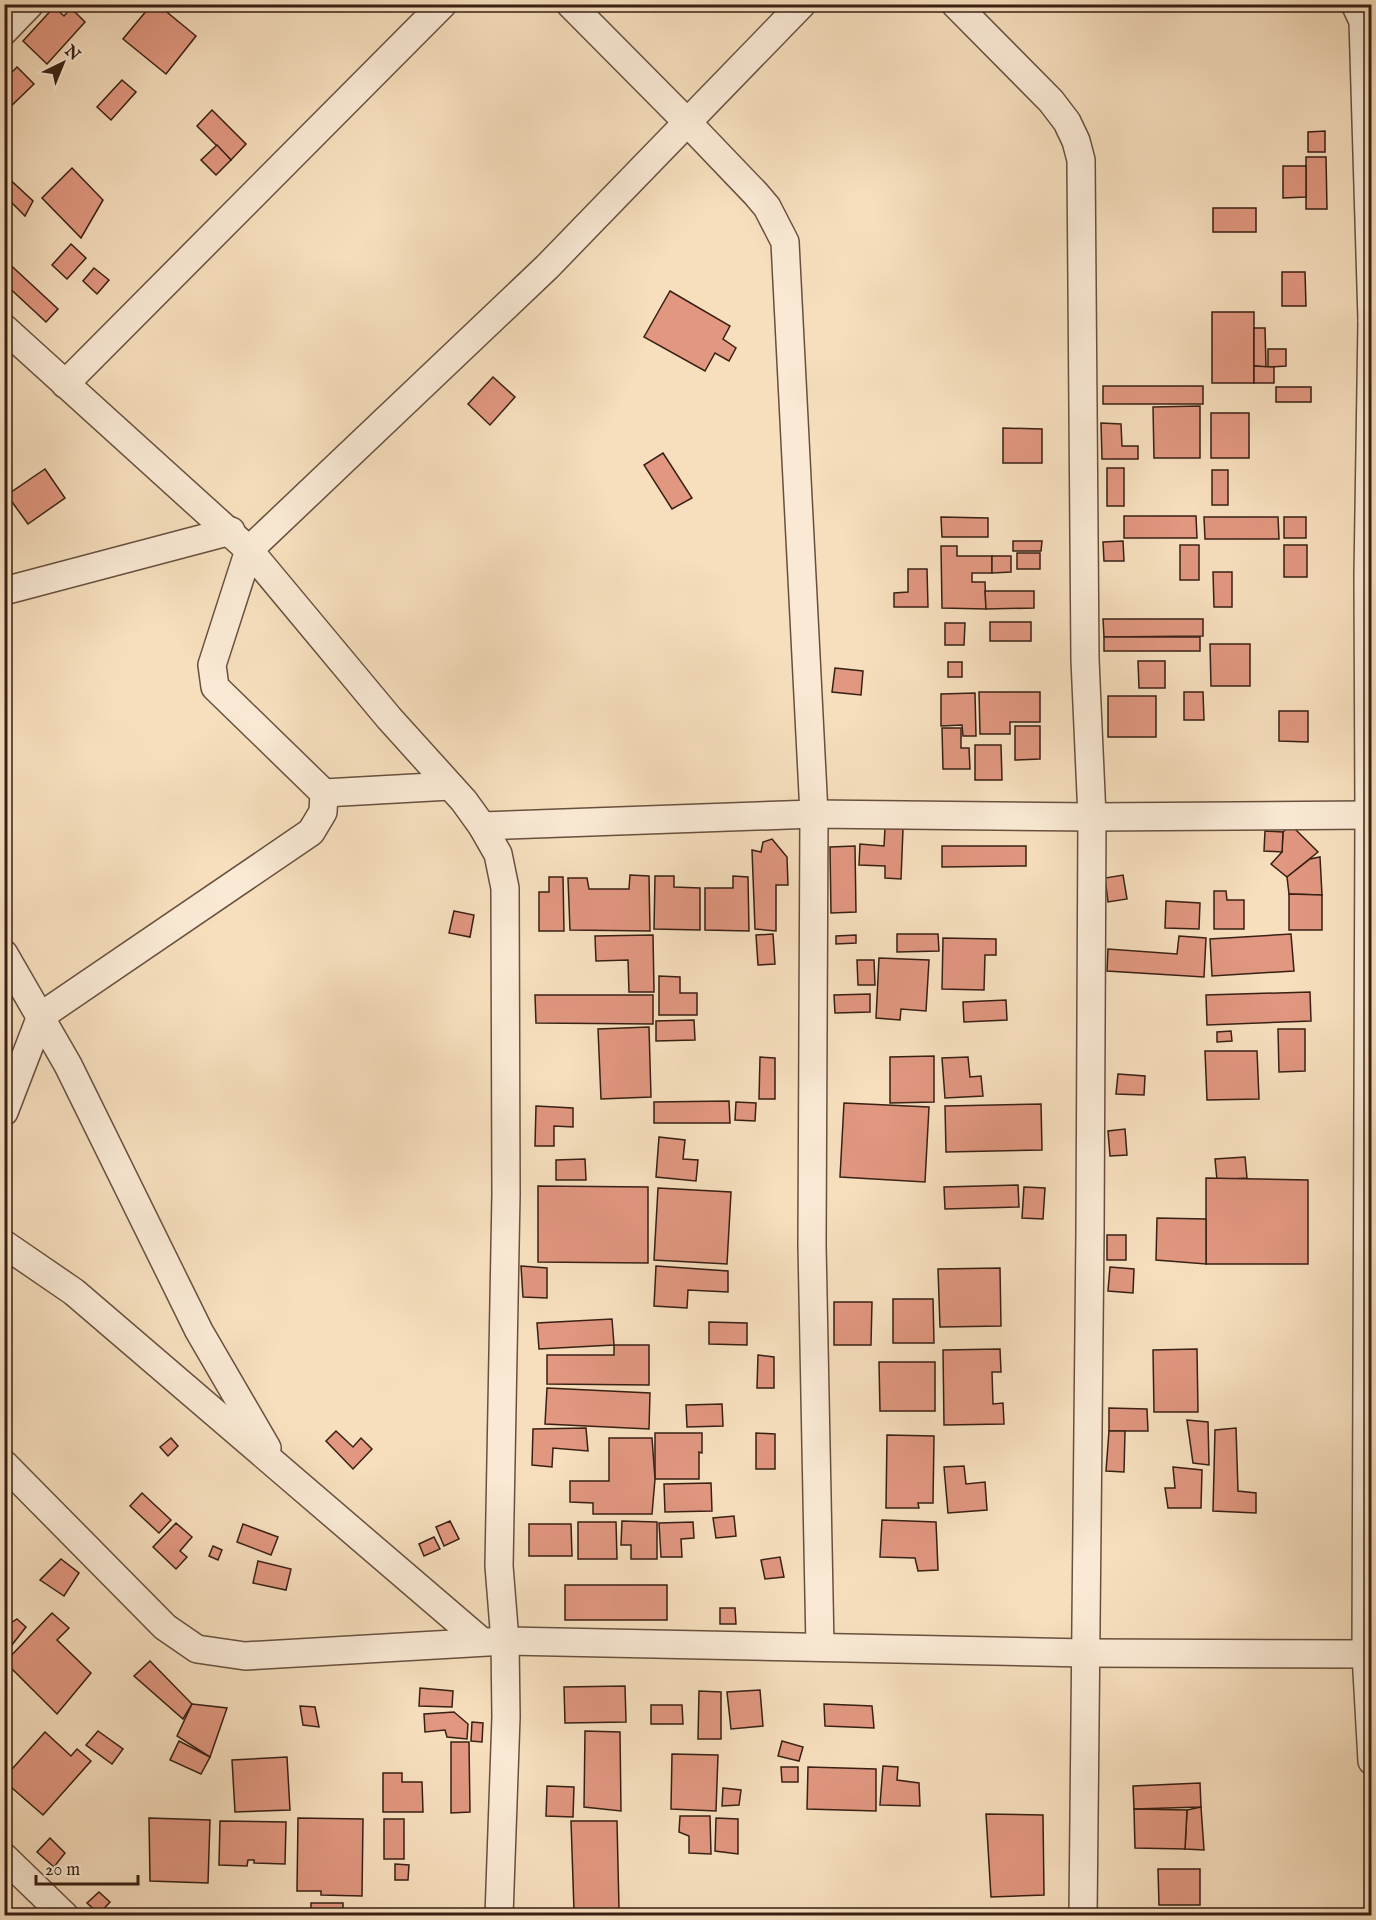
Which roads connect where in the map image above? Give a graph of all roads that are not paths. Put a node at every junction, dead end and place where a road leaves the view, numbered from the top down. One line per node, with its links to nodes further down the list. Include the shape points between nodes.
1 (30, 4): 7 (street)
2 (443, 4): 11 (street)
3 (570, 4): 8 (street)
4 (802, 4): 8 (street)
5 (955, 4): 18 (street, via 1051,101 1067,122 1082,160 1085,660)
6 (1363, 15): 9 (street)
7 (4, 31)
8 (688, 123): 12 (street, via 547,267); 16 (street, via 767,207 785,242)
9 (1371, 320): 17 (street)
10 (4, 328): 11 (street)
11 (65, 384): 12 (street)
12 (240, 540): 13 (street); 14 (street); 15 (street, via 212,665 215,687)
13 (4, 591)
14 (450, 786): 15 (street); 19 (street)
15 (324, 794): 21 (street, via 323,812 311,832)
16 (814, 814): 18 (street); 19 (street); 28 (street, via 812,1245)
17 (1369, 815): 18 (street); 24 (street)
18 (1092, 817): 29 (street)
19 (482, 826): 27 (street, via 498,854 505,888 506,1194 499,1566)
20 (4, 954): 21 (street)
21 (41, 1016): 22 (street); 26 (street, via 199,1331)
22 (4, 1112)
23 (4, 1244): 26 (street, via 75,1292)
24 (1370, 1353): 30 (street)
25 (4, 1464): 27 (street, via 165,1627 196,1649 245,1656)
26 (278, 1467): 27 (street)
27 (493, 1641): 28 (street); 34 (street, via 506,1717)
28 (820, 1647): 29 (street)
29 (1085, 1653): 30 (street); 35 (street)
30 (1369, 1654): 31 (street)
31 (1371, 1761)
32 (4, 1857): 33 (street)
33 (65, 1916)
34 (499, 1916)
35 (1083, 1916)

